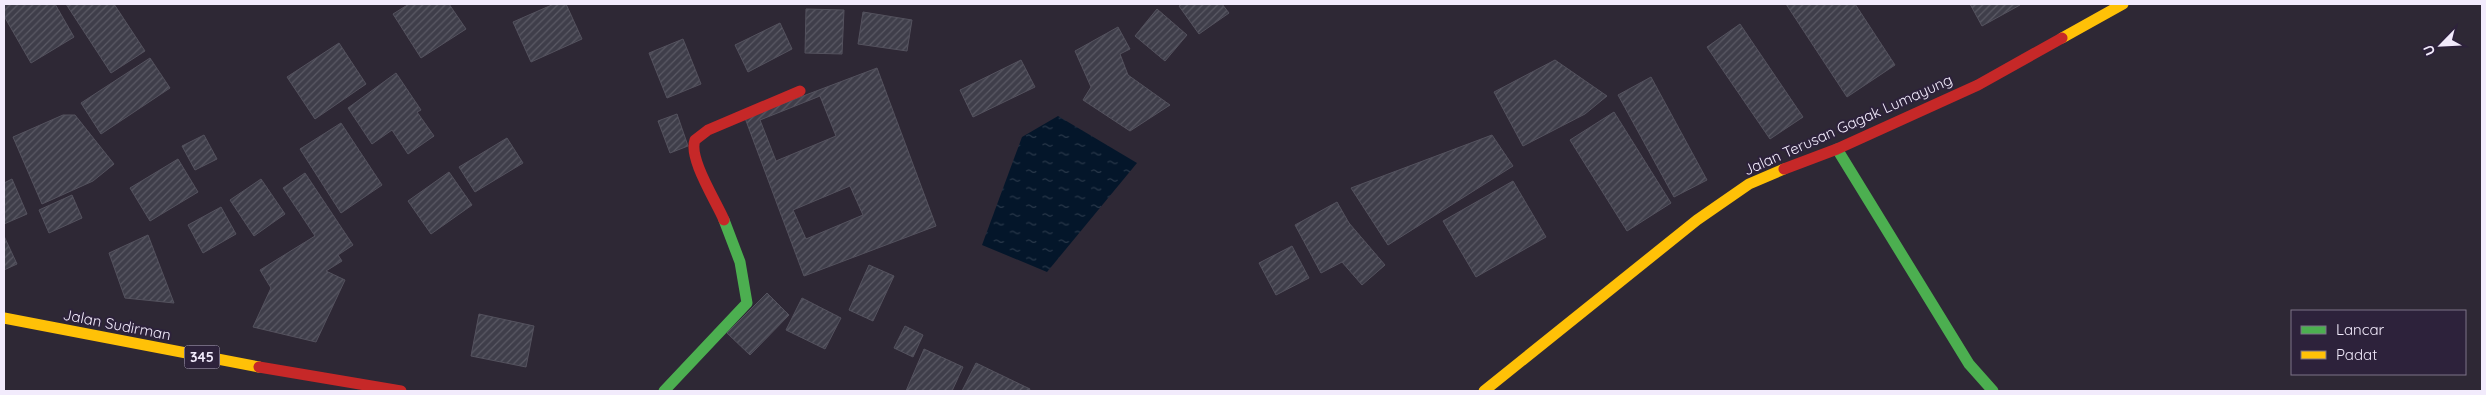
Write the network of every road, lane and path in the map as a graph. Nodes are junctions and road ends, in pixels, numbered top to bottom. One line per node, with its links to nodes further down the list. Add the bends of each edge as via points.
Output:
1 (2123, 4): 3 (street, Jalan Terusan Gagak Lumayung, via 1978,85)
2 (800, 91): 6 (street, via 708,130 693,144 693,154 743,271 747,303)
3 (1837, 149): 7 (street, Jalan Terusan Gagak Lumayung, via 1749,184 1697,220); 8 (street, via 1969,364)
4 (4, 318): 5 (street, Jalan Sudirman / 345, via 308,377)
5 (401, 391)
6 (664, 391)
7 (1484, 391)
8 (1993, 391)

